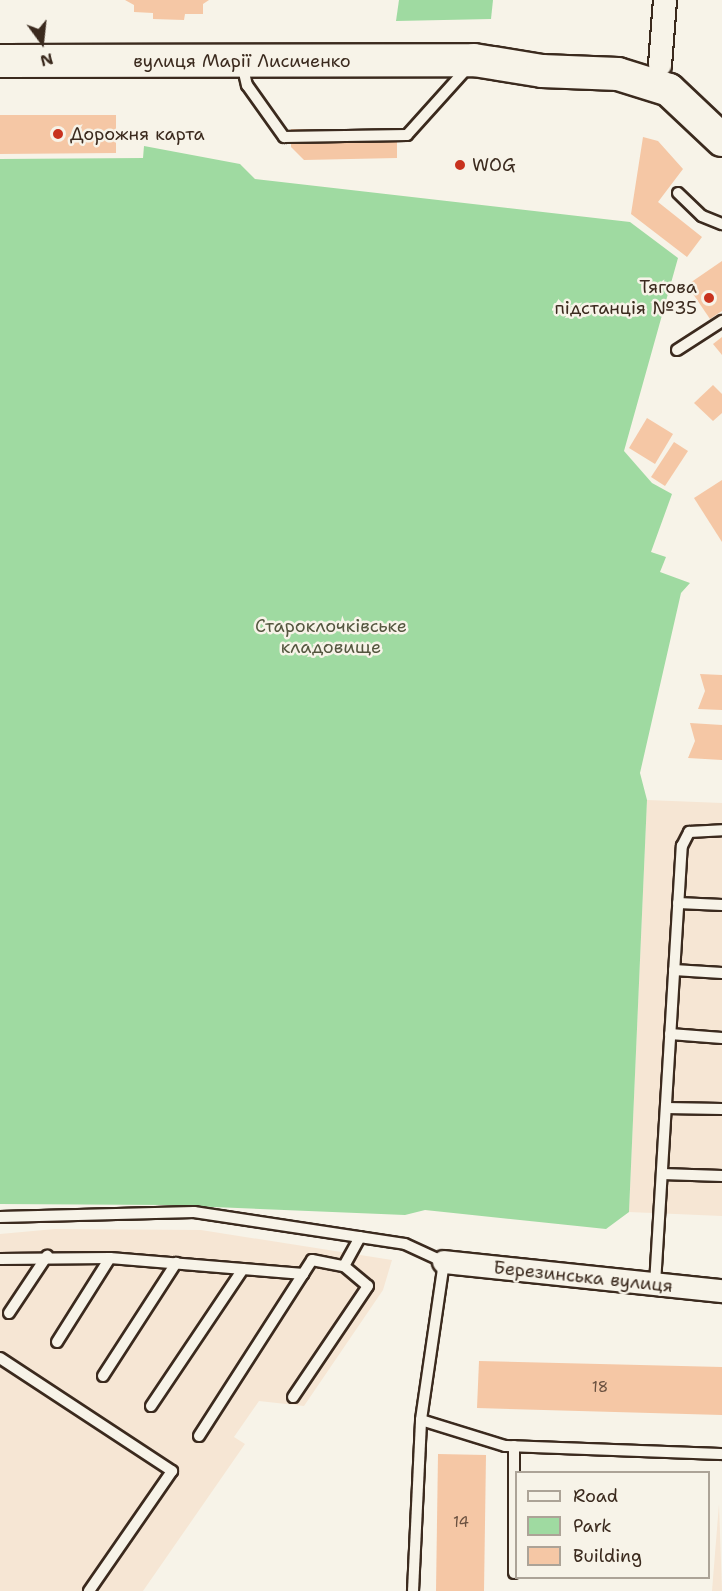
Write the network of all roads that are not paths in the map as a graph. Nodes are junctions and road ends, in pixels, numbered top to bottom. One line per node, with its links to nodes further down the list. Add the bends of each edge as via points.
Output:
1 (665, 5): 5 (street)
2 (0, 61): 4 (main road, вулиця Марії Лисиченко)
3 (480, 61): 4 (main road, вулиця Марії Лисиченко); 4 (lane, via 406,135 284,137 247,85); 5 (main road, вулиця Марії Лисиченко, via 570,50); 7 (main road, вулиця Марії Лисиченко, via 542,71 618,74 655,83 682,99)
4 (241, 62)
5 (660, 65): 6 (main road, вулиця Марії Лисиченко, via 695,88)
6 (722, 121)
7 (722, 140)
8 (678, 193): 9 (lane, via 702,216)
9 (722, 224)
10 (722, 321): 11 (lane)
11 (677, 350)
12 (722, 830): 13 (lane, via 689,832 682,846)
13 (678, 903): 14 (lane); 15 (lane)
14 (722, 905)
15 (674, 970): 16 (lane); 17 (lane)
16 (722, 973)
17 (670, 1034): 18 (lane); 19 (lane)
18 (722, 1038)
19 (666, 1108): 20 (lane); 21 (lane)
20 (722, 1109)
21 (662, 1174): 22 (lane); 33 (lane)
22 (722, 1176)
23 (0, 1217): 24 (lane, via 194,1212)
24 (360, 1237): 28 (lane, via 405,1244); 30 (lane)
25 (46, 1256): 26 (lane); 27 (lane); 35 (lane)
26 (110, 1258): 29 (lane); 36 (lane)
27 (0, 1259)
28 (444, 1262): 33 (street, Березинська вулиця); 41 (lane)
29 (176, 1263): 31 (lane); 38 (lane)
30 (344, 1266): 32 (lane, via 312,1260); 39 (lane, via 368,1286)
31 (243, 1269): 32 (lane); 40 (lane)
32 (303, 1274): 42 (lane)
33 (655, 1284): 34 (street, Березинська вулиця)
34 (722, 1292)
35 (9, 1313)
36 (57, 1342)
37 (0, 1358): 46 (lane, via 172,1471)
38 (104, 1376)
39 (293, 1397)
40 (151, 1407)
41 (421, 1420): 43 (lane); 47 (lane)
42 (199, 1436)
43 (514, 1446): 44 (lane); 45 (lane)
44 (722, 1454)
45 (514, 1573)
46 (89, 1591)
47 (413, 1591)

